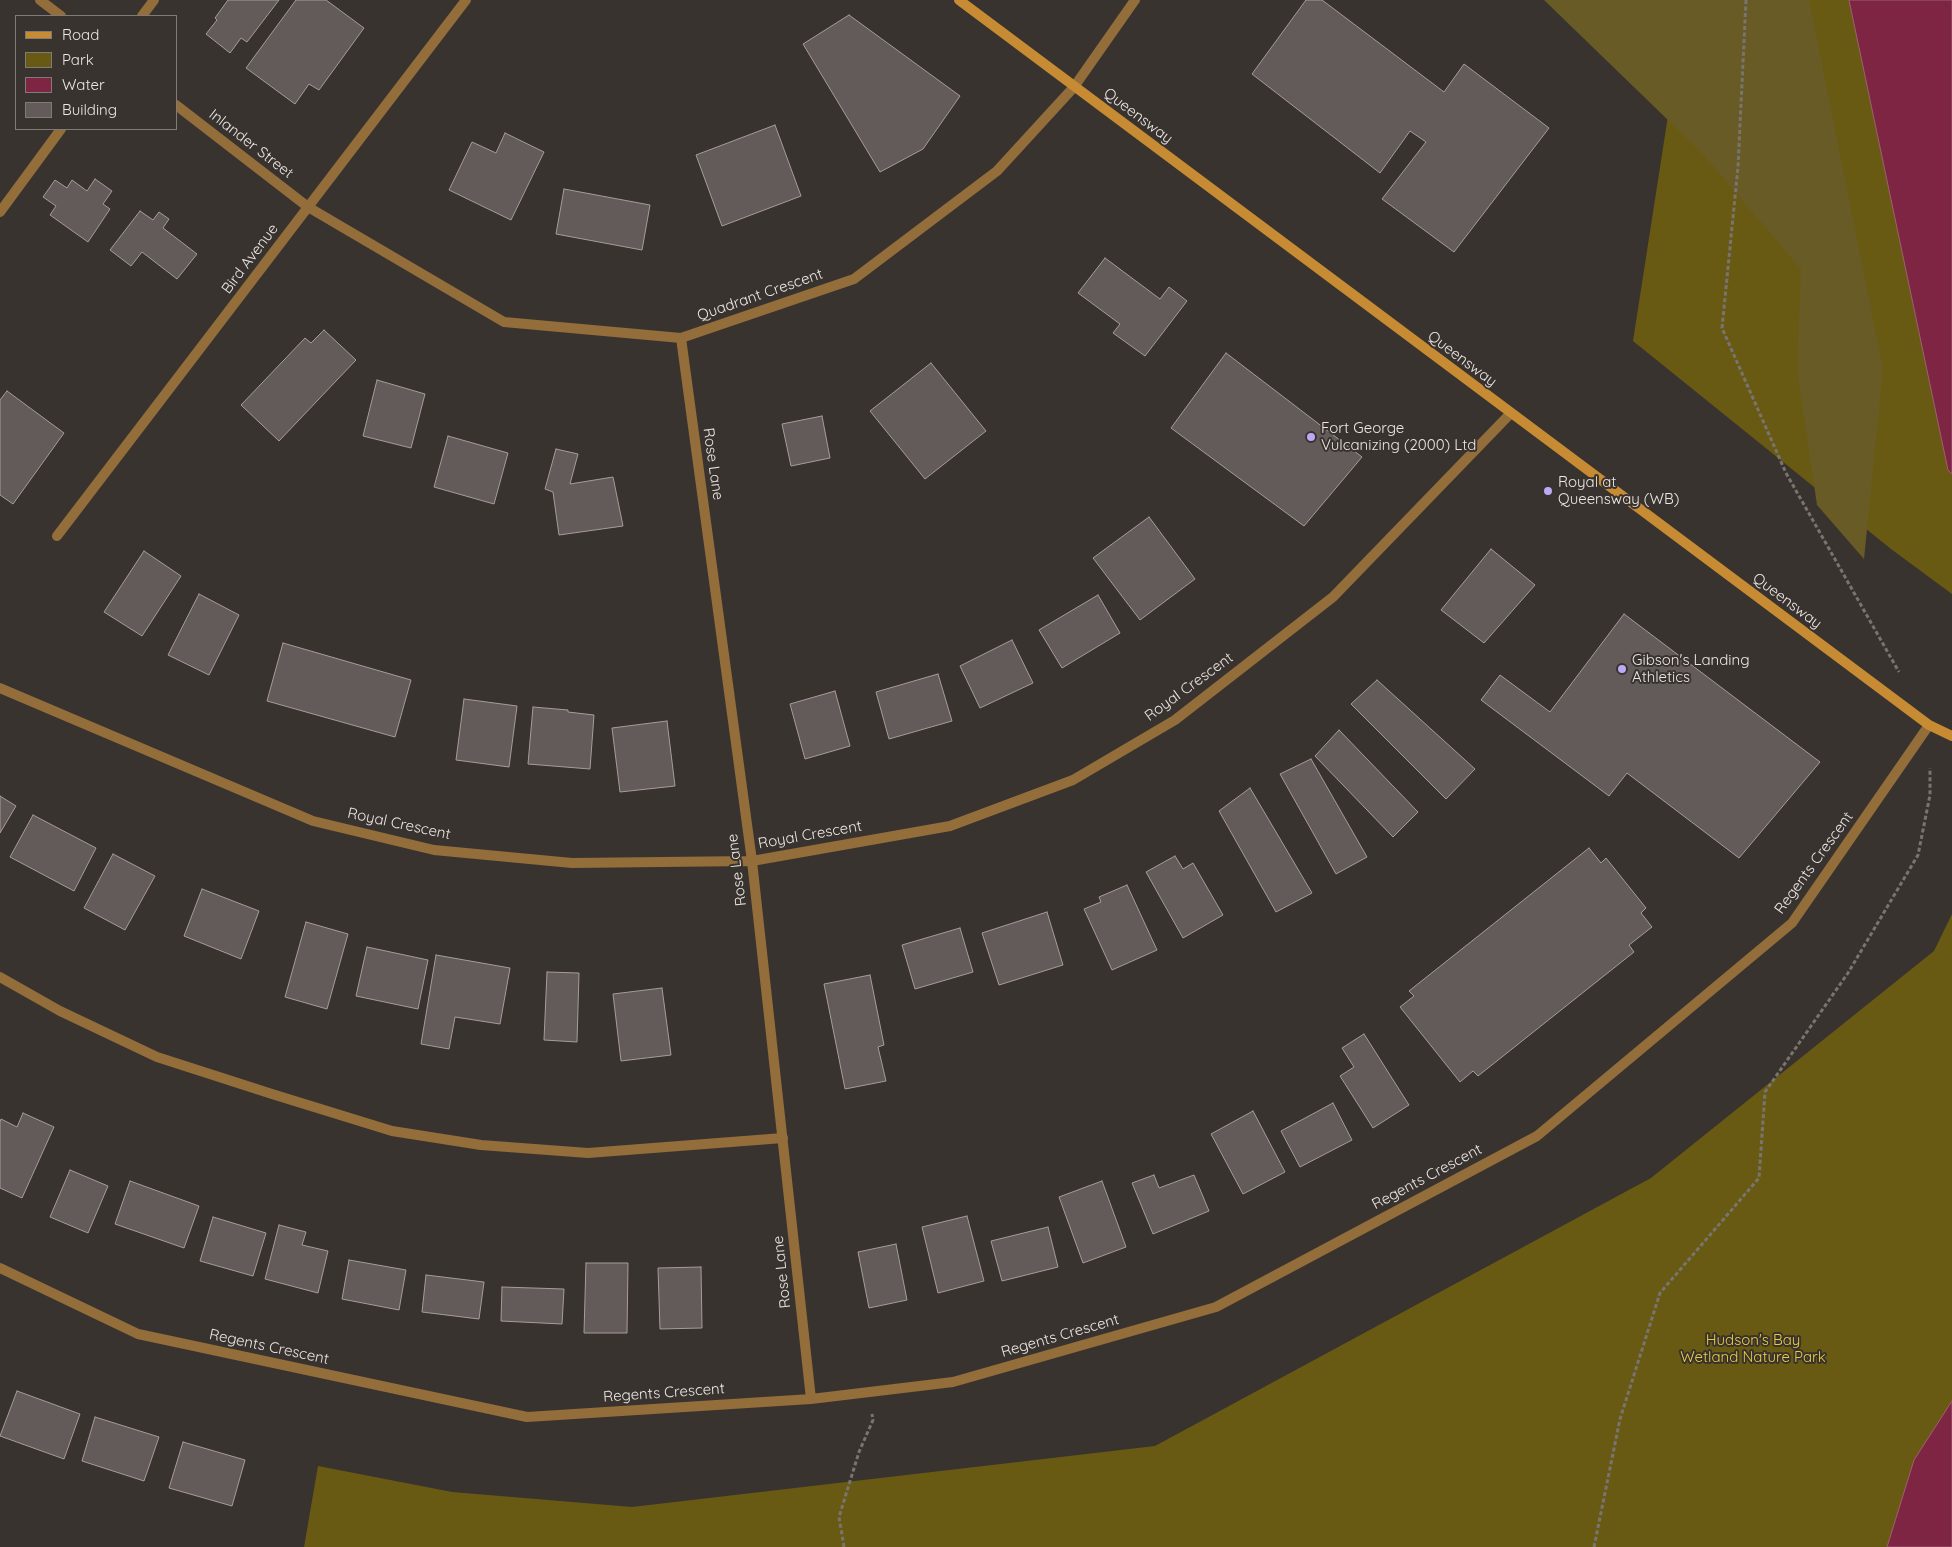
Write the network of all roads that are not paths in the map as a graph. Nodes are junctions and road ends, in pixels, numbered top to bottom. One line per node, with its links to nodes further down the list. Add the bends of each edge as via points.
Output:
1 (40, 0): 6 (street)
2 (154, 0): 7 (street)
3 (466, 0): 11 (street, Bird Avenue)
4 (959, 0): 8 (main road, Queensway)
5 (1135, 0): 8 (street, Quadrant Crescent)
6 (60, 15)
7 (143, 15)
8 (1074, 87): 13 (street, Quadrant Crescent, via 997,171 854,279); 14 (main road, Queensway)
9 (178, 107): 11 (street, Inlander Street)
10 (59, 130): 12 (street)
11 (308, 207): 13 (street, Quadrant Crescent, via 504,322); 15 (street, Bird Avenue)
12 (0, 212)
13 (681, 338): 19 (street, Rose Lane)
14 (1510, 414): 17 (main road, Queensway); 19 (street, Royal Crescent, via 1333,597 1175,720 1082,775 950,826)
15 (57, 536)
16 (0, 688): 19 (street, Royal Crescent, via 313,821 434,850 572,863)
17 (1929, 725): 18 (main road, Queensway); 23 (street, Regents Crescent, via 1792,923 1536,1136 1216,1307 953,1382)
18 (1952, 736)
19 (752, 861): 21 (street, Rose Lane)
20 (0, 977): 21 (street, via 60,1011 157,1057 392,1131 481,1145 588,1153)
21 (783, 1138): 23 (street, Rose Lane)
22 (0, 1268): 23 (street, Regents Crescent, via 138,1334 527,1417)
23 (811, 1399)

